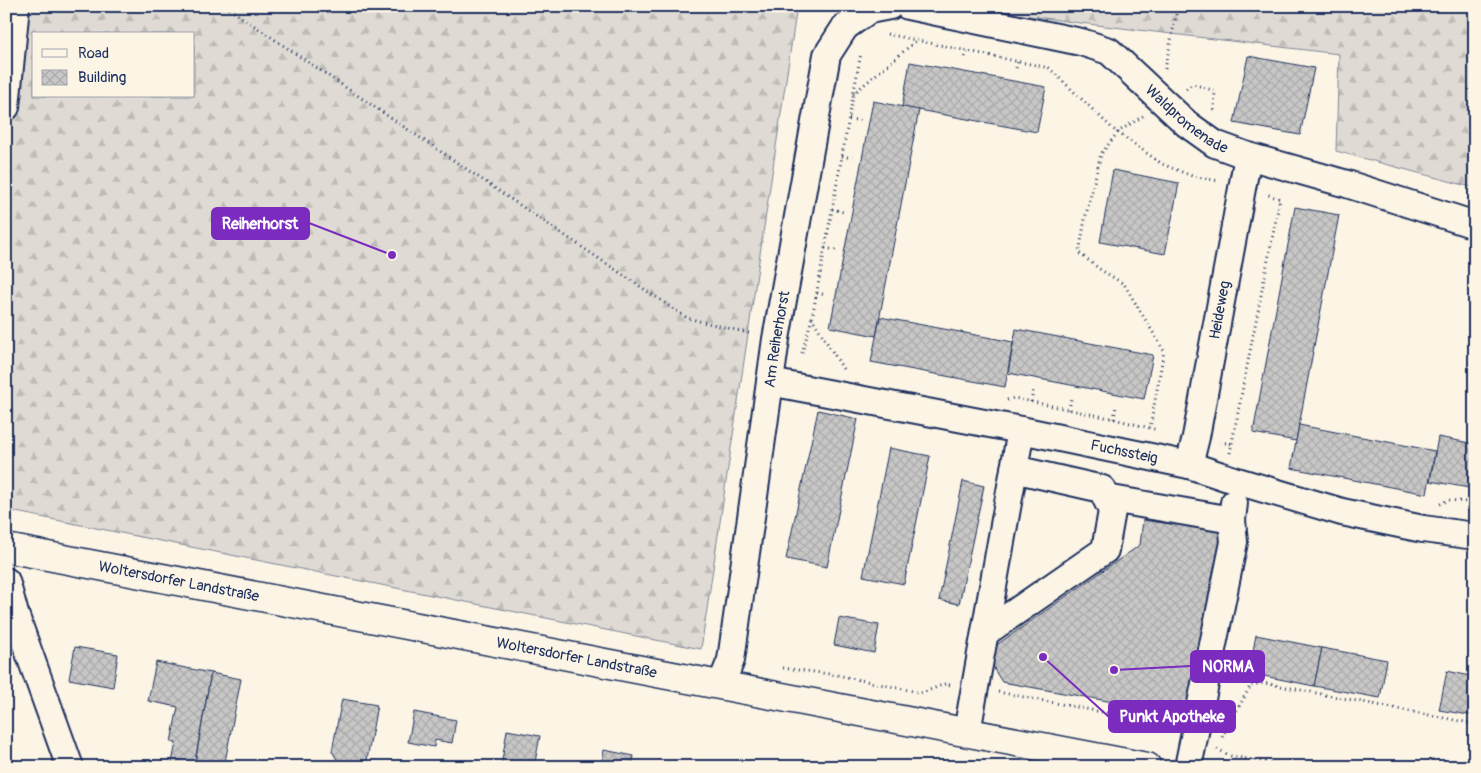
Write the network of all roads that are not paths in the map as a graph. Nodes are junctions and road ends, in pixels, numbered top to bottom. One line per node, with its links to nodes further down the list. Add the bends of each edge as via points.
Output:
1 (16, 6): 4 (street)
2 (908, 6): 5 (street, Waldpromenade, via 1081,42 1108,51 1187,124 1215,144)
3 (879, 16): 7 (street, Am Reiherhorst, via 845,27 827,55)
4 (6, 107)
5 (1248, 156): 6 (street, Waldpromenade); 9 (street, Heideweg)
6 (1475, 225)
7 (770, 382): 8 (street, Fuchssteig); 18 (street, Am Reiherhorst, via 731,660)
8 (1021, 430): 9 (street, Fuchssteig); 10 (street)
9 (1189, 465): 11 (street, Fuchssteig)
10 (1014, 469): 12 (street, via 1102,489); 17 (street)
11 (1233, 469): 13 (street); 14 (street, Fuchssteig, via 1342,512 1423,530)
12 (1106, 498): 13 (street); 17 (street, via 1112,511 1105,550)
13 (1232, 520): 22 (street, via 1234,542)
14 (1475, 536)
15 (9, 548): 16 (street); 18 (main road, Woltersdorfer Landstraße)
16 (6, 579): 20 (street, via 15,614)
17 (985, 634): 19 (street)
18 (721, 685): 19 (main road, Woltersdorfer Landstraße)
19 (967, 732): 21 (main road, Woltersdorfer Landstraße)
20 (70, 767)
21 (1147, 767)
22 (1188, 767)

